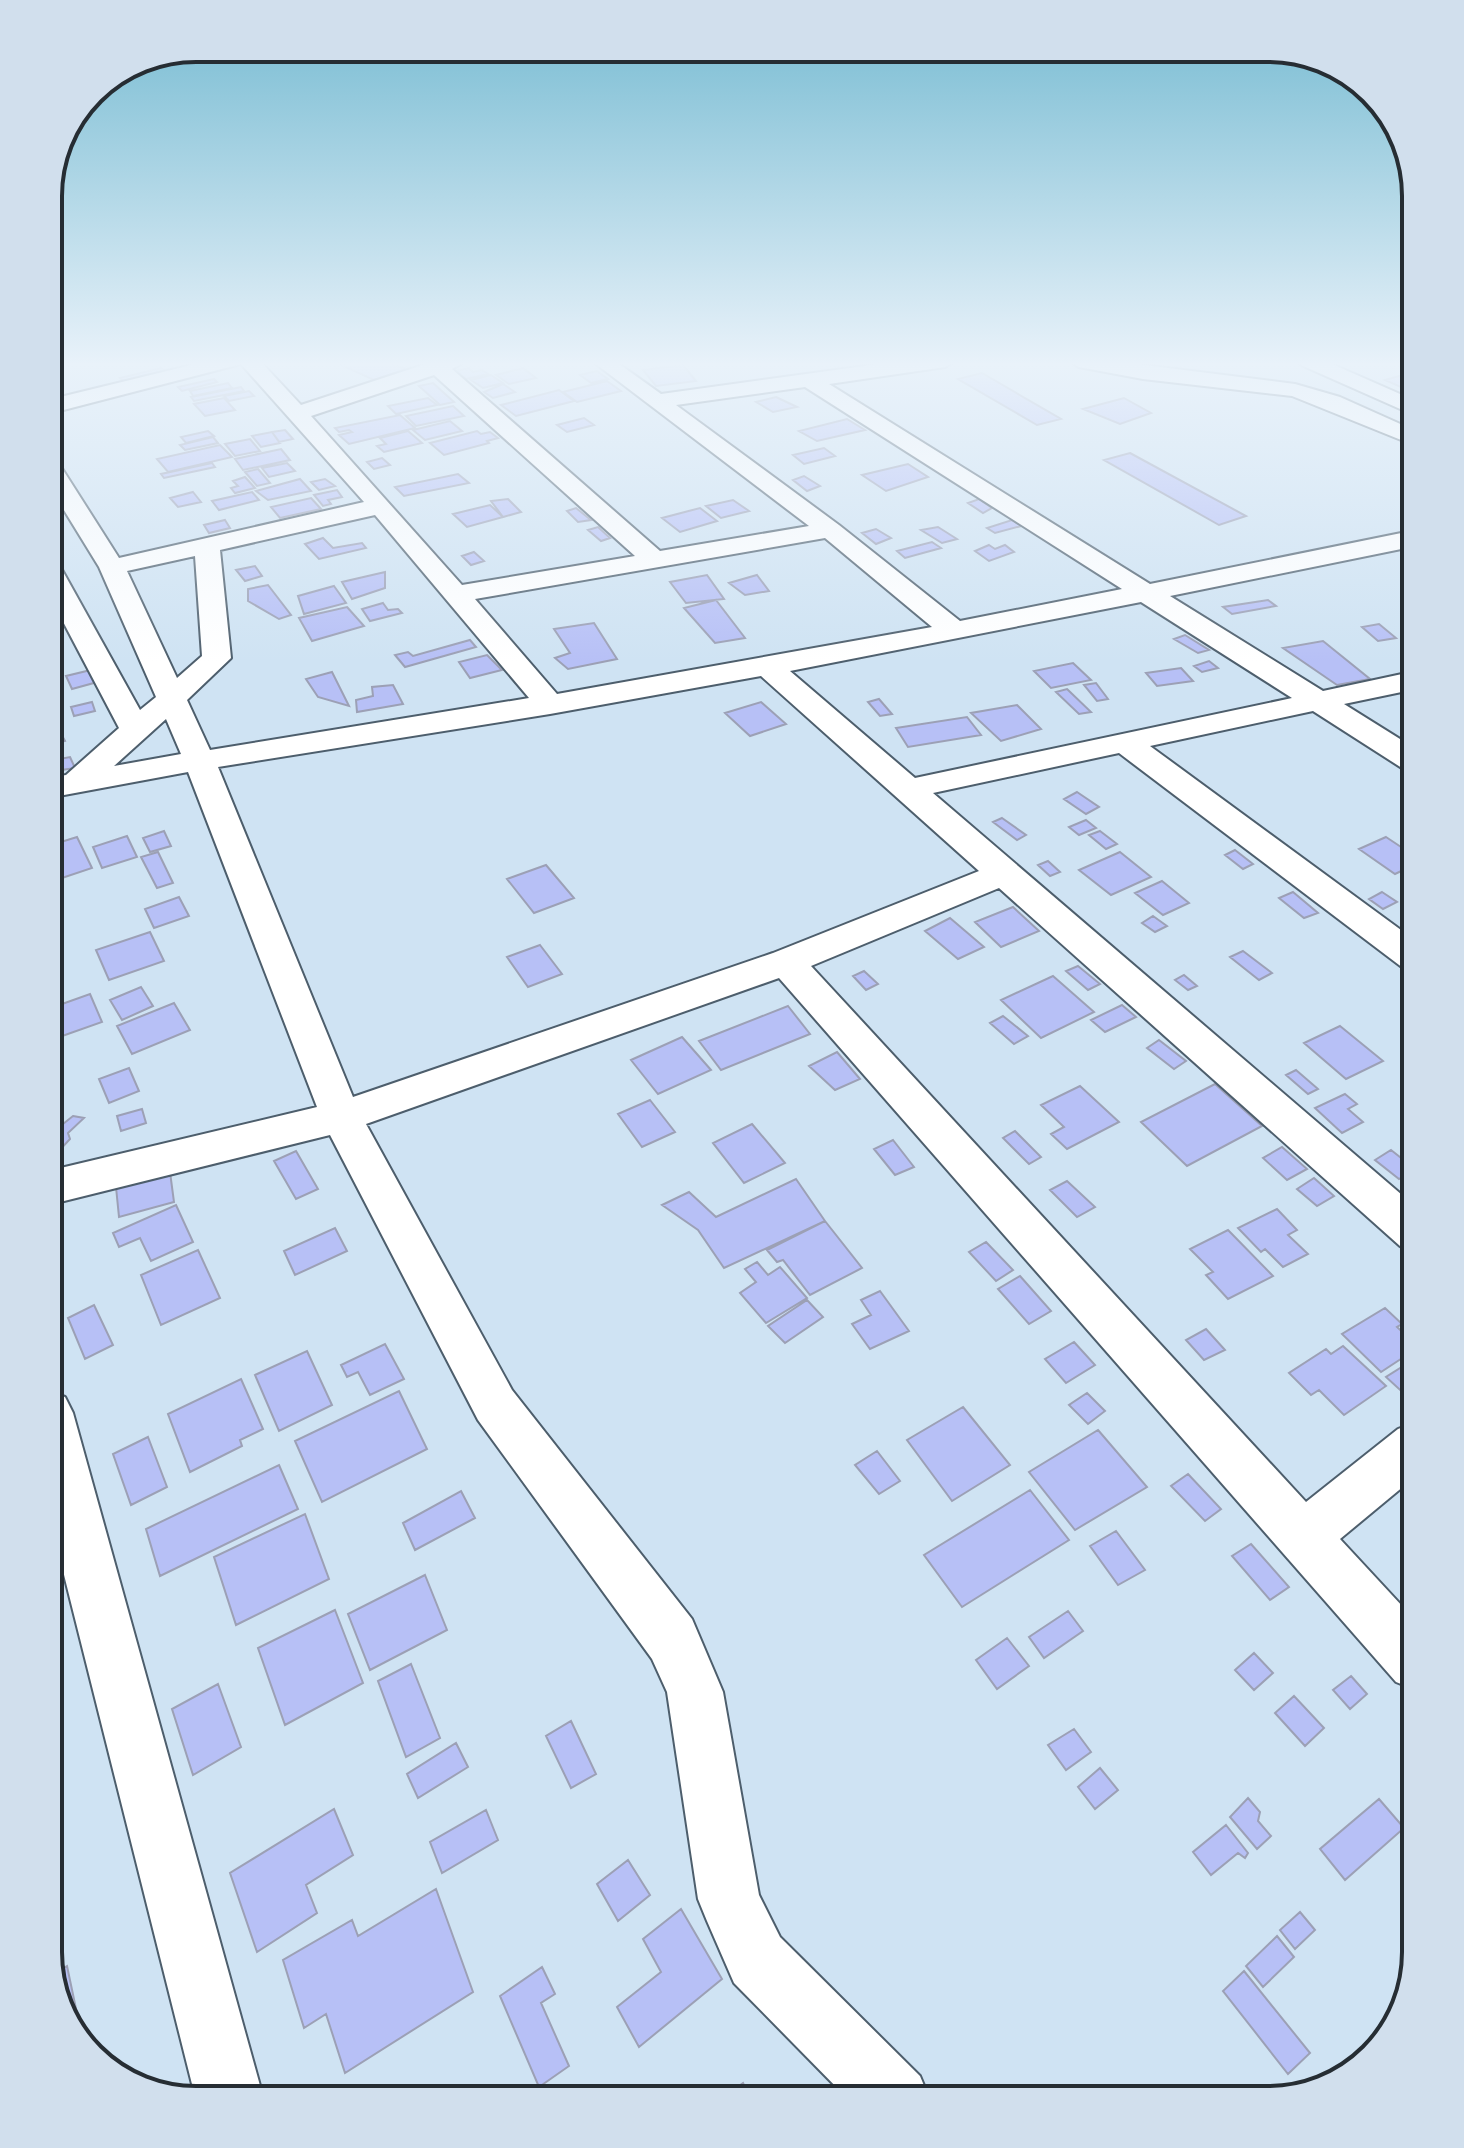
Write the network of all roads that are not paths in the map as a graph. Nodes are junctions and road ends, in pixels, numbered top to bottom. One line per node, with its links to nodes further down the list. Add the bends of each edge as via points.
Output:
1 (341, 461): 6 (street)
2 (550, 461): 10 (street)
3 (739, 461): 7 (street)
4 (936, 461): 12 (street)
5 (62, 487): 11 (street)
6 (381, 506): 9 (street); 14 (street)
7 (830, 530): 10 (street); 15 (street)
8 (1402, 541): 12 (street)
9 (207, 546): 11 (street); 18 (street, via 217,658)
10 (656, 561): 14 (street)
11 (112, 567): 18 (street)
12 (1143, 592): 15 (street); 19 (street)
13 (62, 594): 21 (street)
14 (457, 594): 20 (street)
15 (953, 630): 16 (street)
16 (767, 666): 20 (street); 26 (street)
17 (1402, 683): 19 (street)
18 (171, 697): 21 (street); 24 (street)
19 (1318, 701): 22 (street); 23 (street)
20 (550, 705): 24 (street)
21 (135, 729): 25 (street)
22 (1124, 742): 26 (street); 28 (street)
23 (1402, 754)
24 (199, 759): 25 (street); 30 (street)
25 (62, 786)
26 (909, 789): 27 (street)
27 (1005, 873): 29 (street); 32 (street)
28 (1402, 949)
29 (786, 962): 30 (street); 35 (street)
30 (341, 1117): 31 (street); 38 (street, via 495,1405 672,1639 695,1692 729,1899 757,1960)
31 (62, 1185)
32 (1402, 1221)
33 (1402, 1456): 35 (street)
34 (62, 1466): 37 (street)
35 (1303, 1536): 36 (street)
36 (1402, 1646)
37 (226, 2086)
38 (882, 2086)

